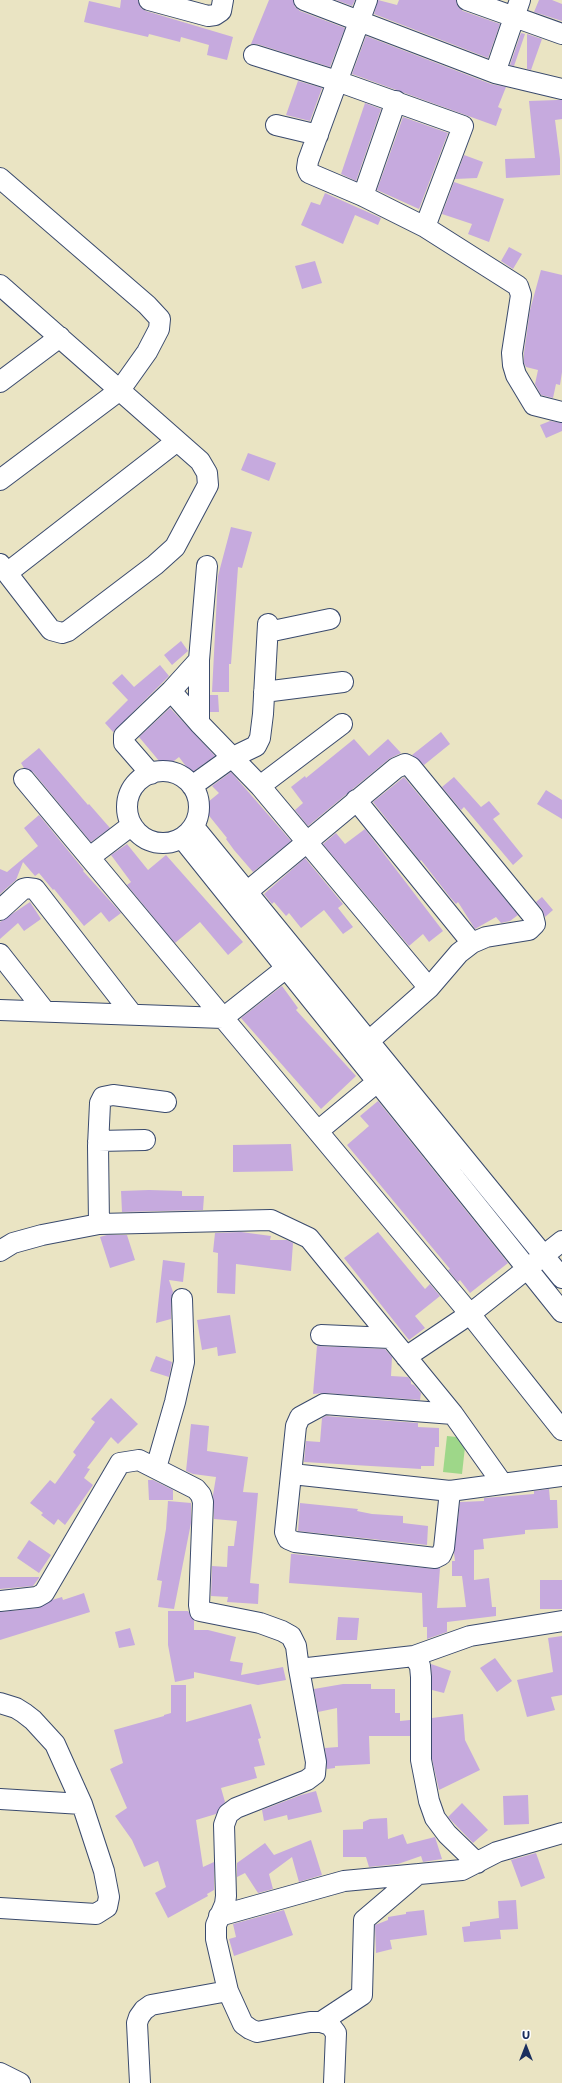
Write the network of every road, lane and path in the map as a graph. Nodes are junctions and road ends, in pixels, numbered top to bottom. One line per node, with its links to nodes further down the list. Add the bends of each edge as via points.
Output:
1 (223, 0): 5 (street, via 221,11 208,16)
2 (304, 0): 7 (street)
3 (367, 0): 7 (street)
4 (467, 0): 6 (street)
5 (154, 1)
6 (517, 9): 8 (street); 10 (street)
7 (360, 21): 10 (street); 11 (street)
8 (562, 34)
9 (254, 55): 11 (street)
10 (495, 73): 12 (street)
11 (337, 81): 13 (street); 15 (street)
12 (562, 89)
13 (396, 101): 17 (street); 18 (street, via 463,126)
14 (276, 125): 15 (street)
15 (318, 135): 17 (street, via 308,161 309,173)
16 (0, 178): 22 (street, via 160,319 159,329 147,352)
17 (363, 196): 18 (street)
18 (425, 227): 23 (street, via 518,286 521,296 512,353 516,375 534,405)
19 (0, 285): 20 (street)
20 (60, 337): 21 (street); 22 (street)
21 (0, 382)
22 (120, 390): 24 (street); 25 (street)
23 (561, 407)
24 (177, 441): 27 (street); 27 (street, via 200,461 207,473 208,485 175,548 68,631 62,633 51,630)
25 (0, 480)
26 (207, 566): 29 (street)
27 (4, 569)
28 (330, 619): 32 (street, via 268,628)
29 (199, 660): 31 (street); 33 (street)
30 (343, 682): 32 (street)
31 (171, 692): 33 (street); 36 (street, via 124,736 124,743)
32 (264, 692): 35 (street, via 260,738 256,746)
33 (199, 723): 35 (street)
34 (342, 724): 39 (street)
35 (231, 758): 38 (street); 39 (street)
36 (150, 774): 38 (street, via 160,771 176,773); 41 (street, via 132,787 126,802 128,819)
37 (24, 779): 44 (street)
38 (192, 786): 42 (street, via 198,796 200,812)
39 (260, 786): 43 (street)
40 (356, 800): 43 (street); 47 (street); 47 (street, via 396,768 405,764 411,767 535,920 529,930 486,937)
41 (132, 825): 42 (street, via 150,842 167,844); 44 (street)
42 (188, 833): 45 (street); 50 (street)
43 (306, 843): 45 (street); 51 (street)
44 (90, 857): 55 (street)
45 (248, 891): 49 (street)
46 (0, 910): 54 (street, via 23,890 35,890)
47 (472, 943): 51 (street, via 459,953)
48 (0, 954): 53 (street)
49 (301, 956): 50 (street); 56 (street)
50 (286, 970): 55 (street); 57 (street)
51 (429, 988): 56 (street)
52 (0, 1010): 53 (street)
53 (44, 1010): 54 (street)
54 (132, 1014): 55 (street)
55 (223, 1018): 59 (street)
56 (369, 1041): 57 (street)
57 (384, 1076): 59 (street); 65 (street); 66 (street)
58 (166, 1102): 61 (street, via 113,1095 103,1097 100,1103)
59 (318, 1131): 70 (street)
60 (145, 1140): 61 (street)
61 (98, 1141): 62 (street)
62 (99, 1224): 64 (street, via 42,1235 13,1243); 72 (street, via 271,1220 309,1238)
63 (562, 1241): 65 (street)
64 (0, 1251)
65 (544, 1257): 66 (street); 67 (street)
66 (528, 1268): 69 (street); 70 (street)
67 (562, 1278)
68 (182, 1299): 76 (street, via 184,1362)
69 (562, 1312)
70 (470, 1314): 73 (street); 75 (street)
71 (321, 1335): 72 (street)
72 (390, 1338): 73 (street)
73 (406, 1358): 74 (street)
74 (453, 1414): 77 (street, via 324,1404 300,1417 296,1426); 79 (street)
75 (562, 1430)
76 (156, 1468): 81 (street, via 139,1460 120,1463 44,1593 33,1598); 84 (street, via 196,1489 203,1502 200,1611 260,1623 282,1631 290,1636 296,1646)
77 (292, 1474): 80 (street); 80 (street, via 285,1532 288,1539 295,1542 435,1558 441,1556)
78 (562, 1476): 79 (street)
79 (502, 1483): 80 (street)
80 (450, 1491)
81 (0, 1601)
82 (562, 1621): 83 (street, via 470,1636)
83 (414, 1656): 84 (street); 89 (street, via 420,1666 421,1760 429,1802 435,1818 447,1834)
84 (299, 1669): 92 (street, via 316,1762 315,1774 307,1780 236,1808 228,1814 224,1826 226,1896)
85 (0, 1704): 87 (street, via 16,1708 34,1720 55,1744)
86 (0, 1800): 87 (street)
87 (82, 1804): 91 (street, via 104,1871 109,1897 107,1907 96,1914)
88 (562, 1833): 89 (street, via 496,1852)
89 (477, 1863): 90 (street, via 462,1870)
90 (418, 1874): 92 (street, via 344,1881); 94 (street, via 364,1920 362,1995)
91 (0, 1908)
92 (219, 1916): 93 (street, via 216,1939)
93 (228, 1991): 94 (street, via 243,2024 254,2031); 97 (street, via 151,2005 144,2010 137,2023)
94 (321, 2022): 98 (street, via 330,2025 336,2033)
95 (0, 2073): 96 (street)
96 (20, 2083)
97 (140, 2083)
98 (334, 2083)

